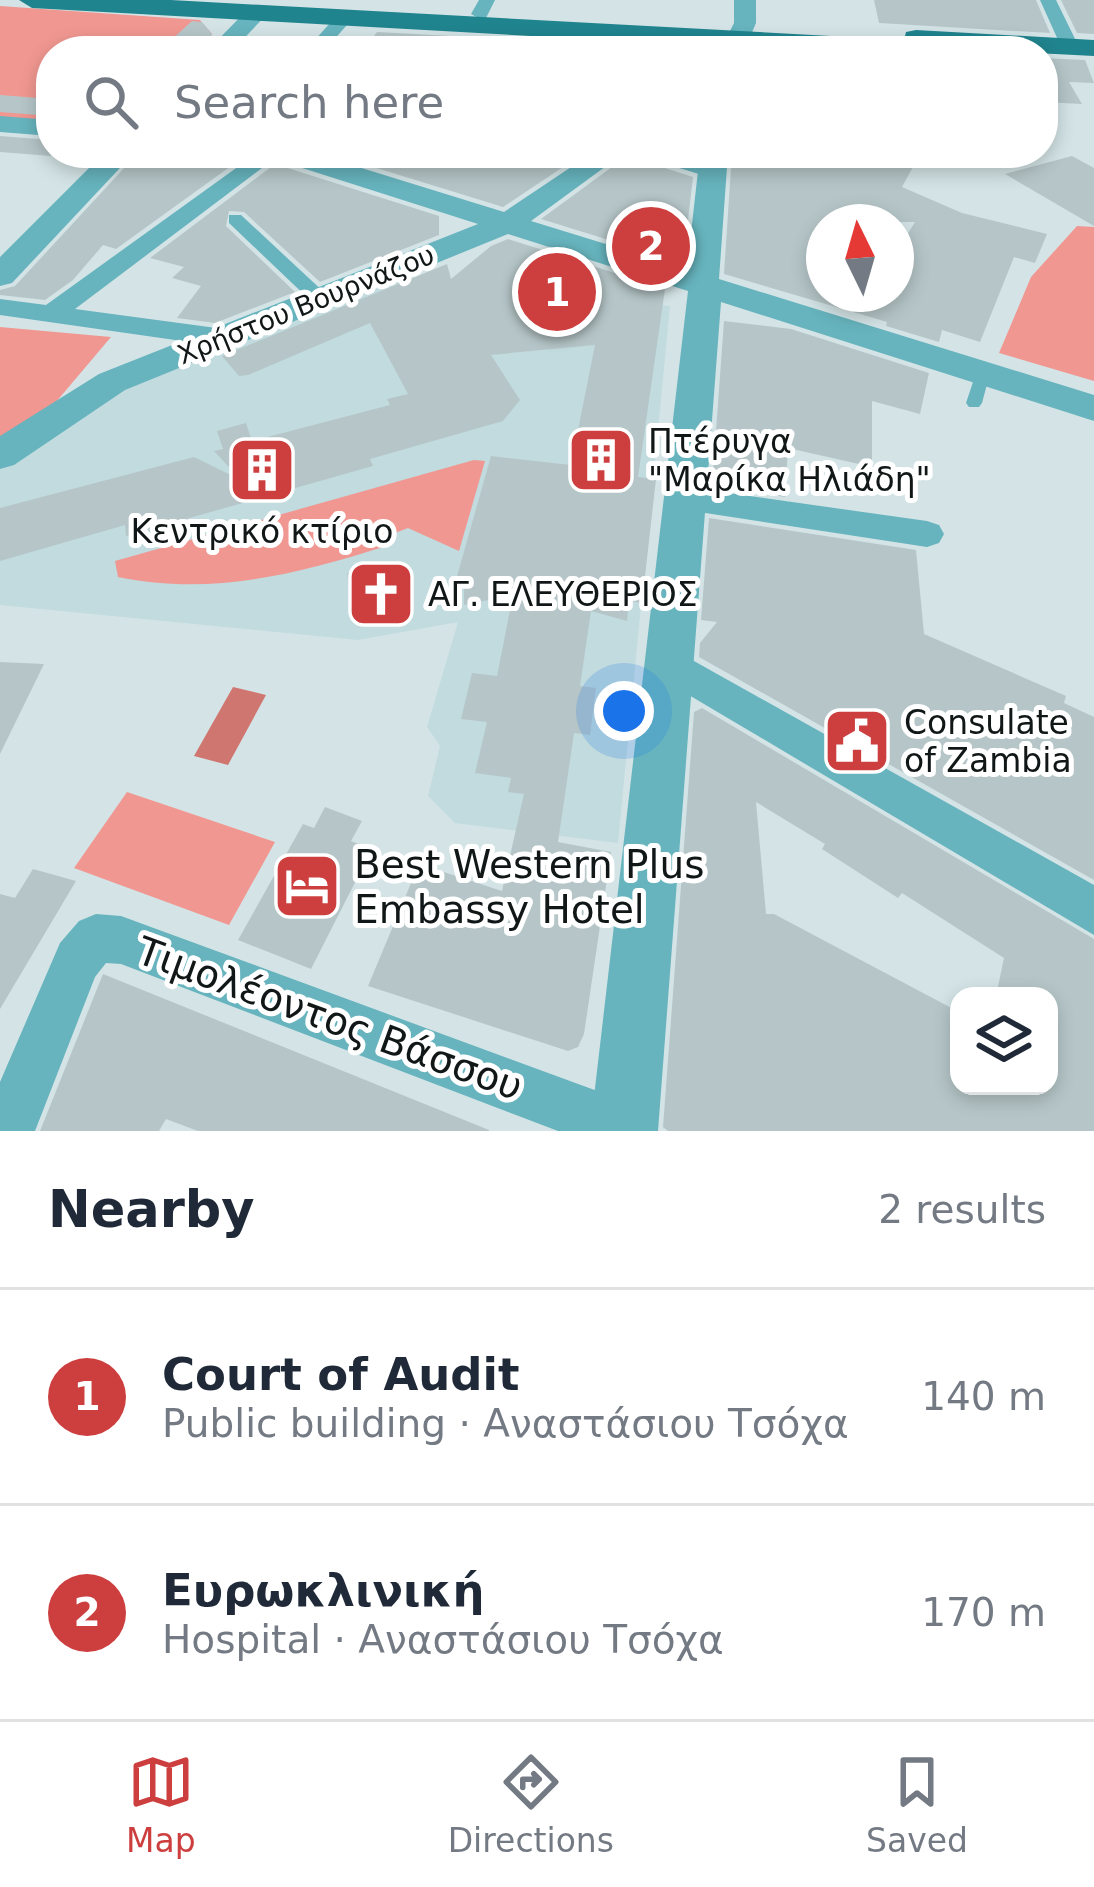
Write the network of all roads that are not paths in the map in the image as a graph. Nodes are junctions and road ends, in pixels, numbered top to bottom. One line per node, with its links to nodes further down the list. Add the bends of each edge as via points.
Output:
1 (32, 0): 7 (main road)
2 (224, 0): 5 (main road)
3 (746, 0): 11 (street)
4 (1048, 0): 12 (street)
5 (314, 7): 6 (main road); 7 (main road); 8 (main road)
6 (483, 7): 11 (main road)
7 (257, 13): 9 (street)
8 (345, 17): 10 (street); 11 (main road)
9 (234, 36)
10 (328, 36)
11 (726, 36)
12 (1075, 52)
13 (0, 124): 14 (street)
14 (36, 127)
15 (105, 168): 22 (street)
16 (251, 168): 26 (street)
17 (331, 168): 21 (street)
18 (588, 168): 21 (street, Χρήστου Βουρνάζου)
19 (712, 168): 23 (street)
20 (236, 219): 24 (street)
21 (508, 224): 23 (street); 24 (street, Χρήστου Βουρνάζου)
22 (0, 276)
23 (702, 284): 28 (street, via 979,388); 30 (street)
24 (320, 299): 27 (street, Χρήστου Βουρνάζου)
25 (0, 308): 26 (street)
26 (51, 314): 27 (street)
27 (224, 338): 29 (street, Χρήστου Βουρνάζου, via 112,382)
28 (1094, 408)
29 (0, 455)
30 (685, 500): 31 (street); 32 (street)
31 (927, 533)
32 (669, 663): 33 (street); 34 (street)
33 (1094, 910)
34 (626, 1130): 35 (street, Τιμολέοντος Βάσσου, via 121,940 96,938 77,960)
35 (7, 1131)

